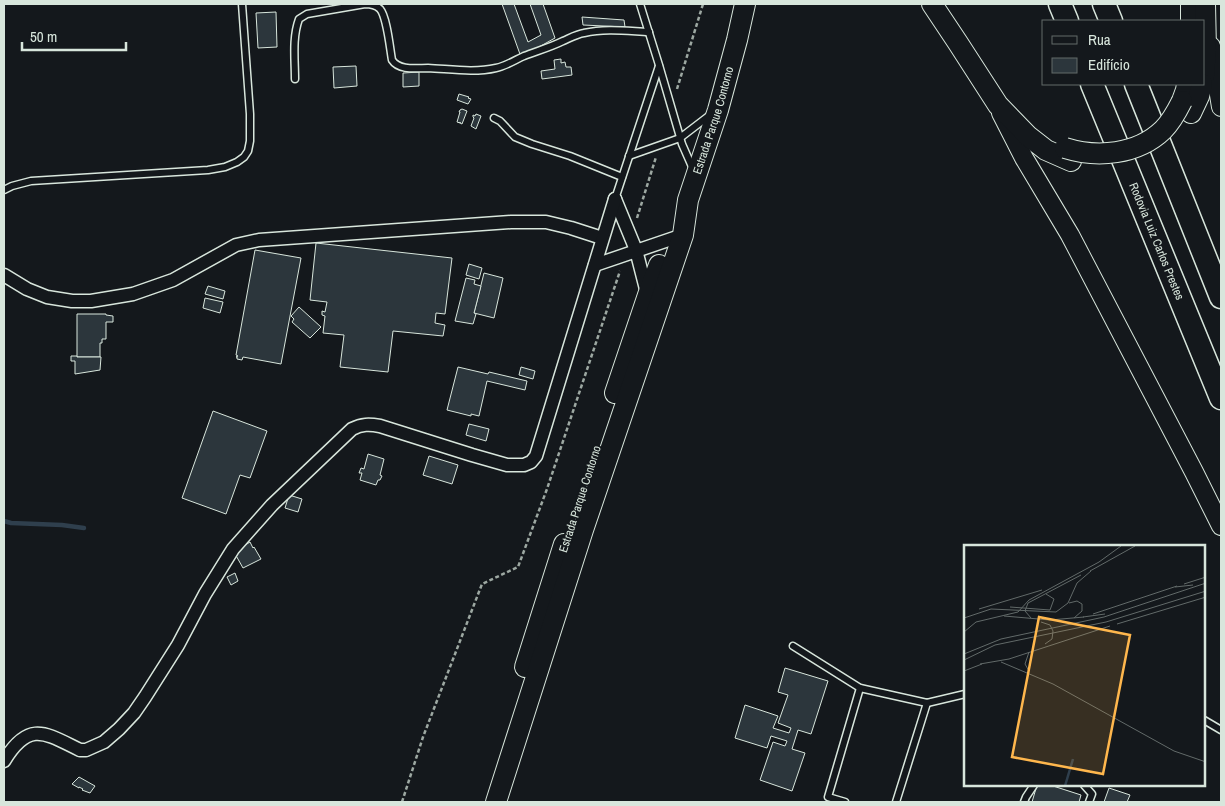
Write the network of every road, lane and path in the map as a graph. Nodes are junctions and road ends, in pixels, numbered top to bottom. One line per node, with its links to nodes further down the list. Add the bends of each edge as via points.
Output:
1 (242, 4): 31 (lane, via 250,114 250,141 244,157 225,167 208,170 30,181)
2 (640, 4): 10 (lane)
3 (745, 4): 11 (main road, Estrada Parque Contorno)
4 (756, 4): 11 (main road, Estrada Parque Contorno)
5 (932, 4): 13 (main road)
6 (1060, 4): 8 (highway)
7 (1104, 4): 9 (highway)
8 (1067, 20)
9 (1111, 20)
10 (649, 32): 16 (lane); 17 (lane, via 601,30 581,33 496,68 472,71 411,68 395,64 392,60 382,12 372,4 365,4 307,14 299,19 295,38)
11 (738, 40): 24 (main road, Estrada Parque Contorno)
12 (1205, 40): 23 (main road)
13 (958, 43): 22 (main road); 27 (main road, via 1032,126)
14 (1205, 45): 15 (main road)
15 (1205, 63)
16 (659, 64): 26 (lane); 28 (lane)
17 (295, 79)
18 (1092, 85): 40 (highway, Rodovia Luiz Carlos Prestes)
19 (1136, 85): 39 (highway)
20 (1202, 85): 21 (main road, via 1199,96)
21 (1187, 99): 27 (main road, via 1174,133 1147,153 1128,160 1091,164)
22 (998, 105): 27 (main road, via 1046,150); 41 (main road, via 1024,158 1070,235)
23 (1221, 107)
24 (718, 110): 26 (lane); 29 (main road, Estrada Parque Contorno)
25 (494, 118): 30 (lane, via 514,137)
26 (680, 138): 28 (lane); 29 (lane)
27 (1068, 155)
28 (629, 156): 30 (lane)
29 (695, 175): 33 (main road, Estrada Parque Contorno)
30 (622, 178): 32 (lane)
31 (4, 190)
32 (615, 199): 34 (street); 35 (street)
33 (676, 237): 35 (street); 38 (main road, Estrada Parque Contorno); 52 (main road, Estrada Parque Contorno)
34 (602, 238): 36 (street); 37 (street, via 546,222 511,222 259,240 236,245 173,280 133,294 91,301 47,297)
35 (636, 250): 36 (street); 38 (street)
36 (595, 265): 48 (street, via 536,456 531,462 507,465 380,426 367,424 352,429 272,505 233,549 145,697 118,729 104,742 86,750 46,734 31,734)
37 (4, 275)
38 (648, 294): 51 (main road, Estrada Parque Contorno, via 548,594)
39 (1221, 297)
40 (1221, 398)
41 (1221, 526)
42 (794, 646): 43 (lane)
43 (860, 688): 45 (lane); 53 (lane, via 828,797)
44 (964, 694): 45 (lane)
45 (927, 703): 54 (lane)
46 (1205, 721): 47 (lane)
47 (1221, 730)
48 (4, 760)
49 (1033, 786): 55 (lane)
50 (1085, 786): 56 (lane, via 1092,794)
51 (484, 802)
52 (496, 802)
53 (845, 802)
54 (896, 802)
55 (1024, 802)
56 (1089, 802)

